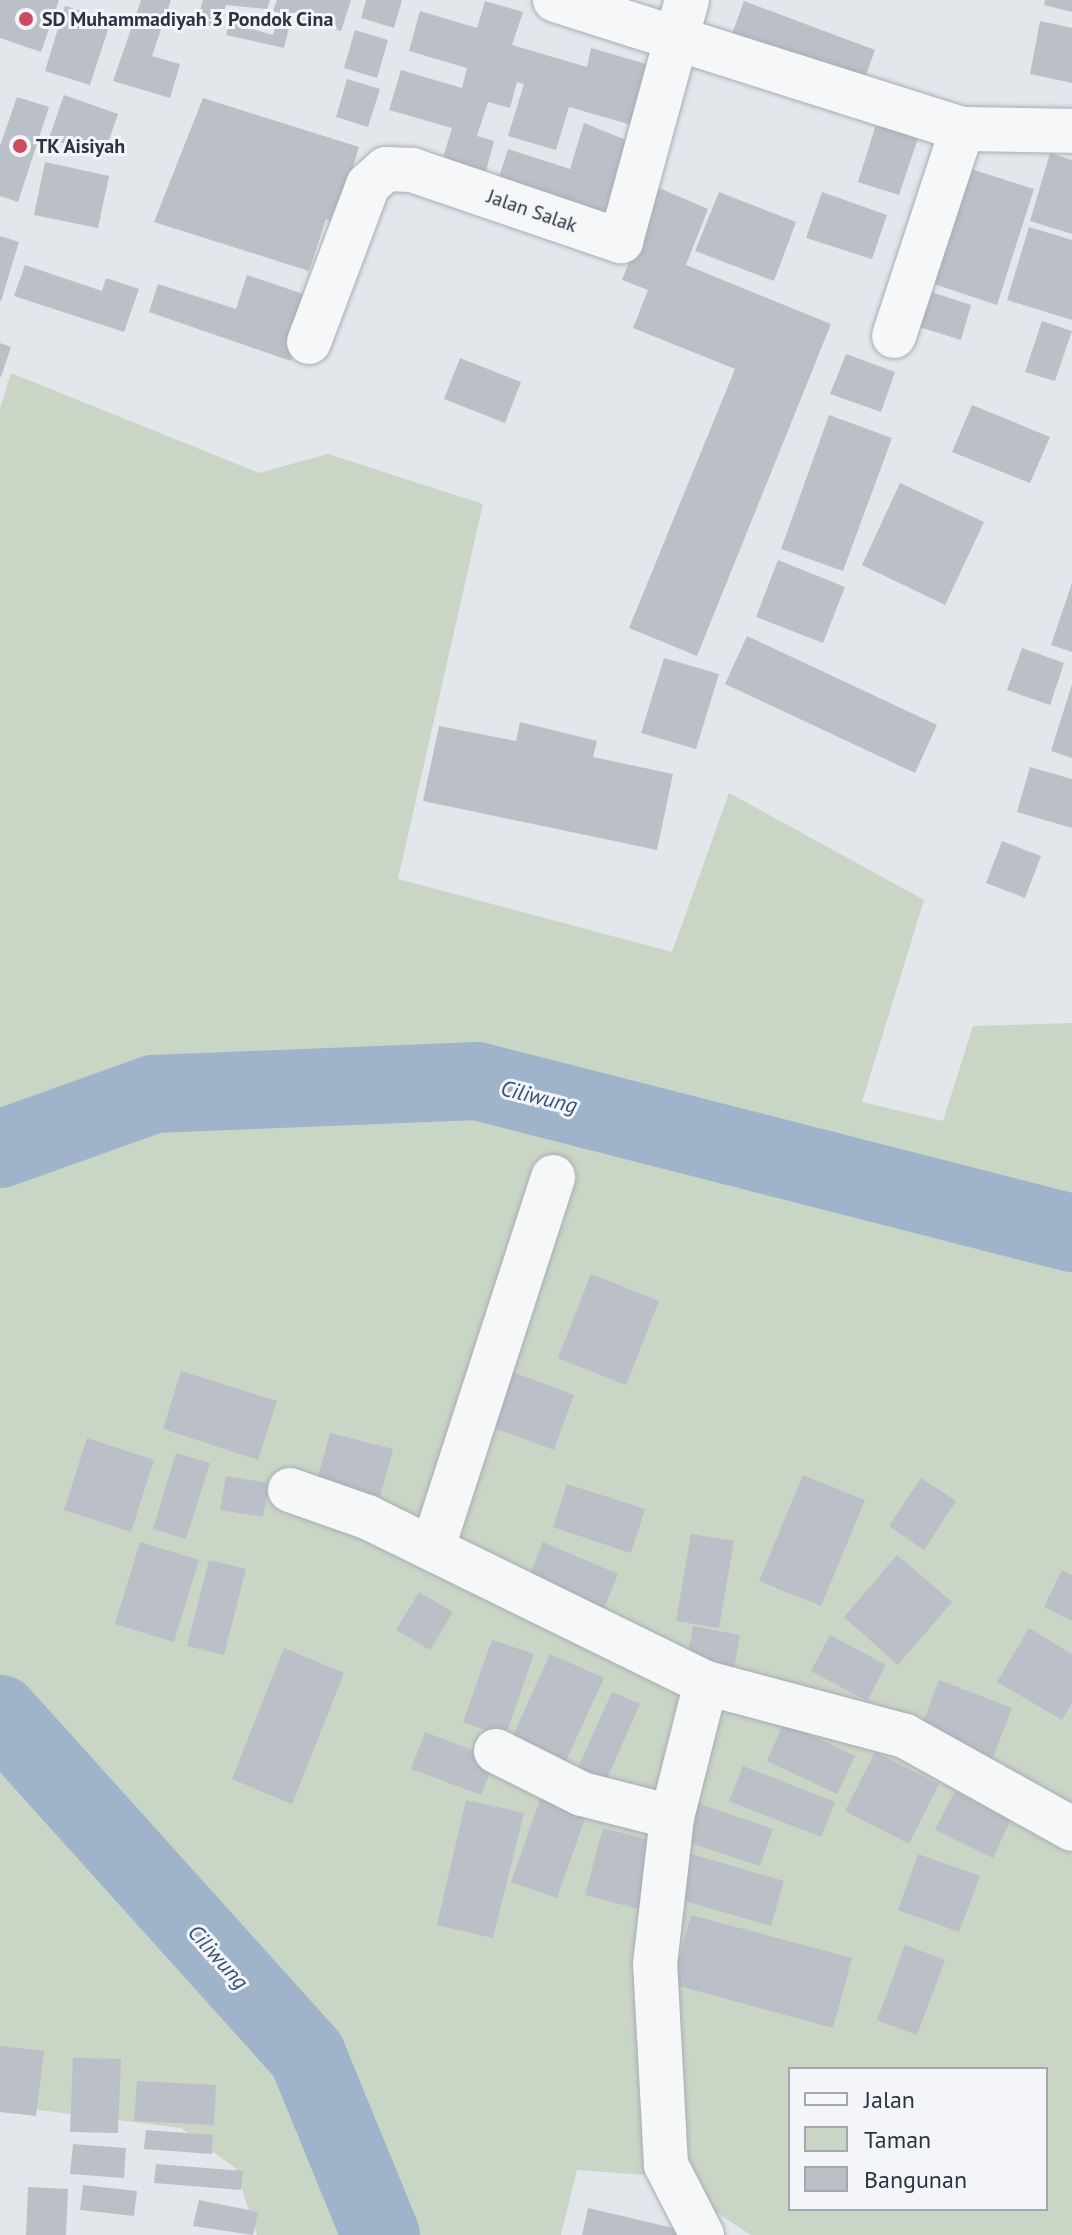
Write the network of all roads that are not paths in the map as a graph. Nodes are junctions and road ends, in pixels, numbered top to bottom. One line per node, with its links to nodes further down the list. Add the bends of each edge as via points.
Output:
1 (555, 0): 2 (street)
2 (681, 18): 3 (street); 6 (street, Jalan Salak, via 621,241 412,170 386,169 368,185)
3 (962, 129): 4 (street); 5 (street)
4 (1072, 131)
5 (894, 336)
6 (309, 342)
7 (553, 1177): 9 (street)
8 (290, 1490): 9 (street)
9 (433, 1547): 10 (street)
10 (706, 1683): 12 (street); 13 (street, via 905,1736)
11 (496, 1751): 12 (street, via 573,1791)
12 (672, 1817): 14 (street, via 655,1964 661,2113 674,2186)
13 (1072, 1829)
14 (702, 2235)

